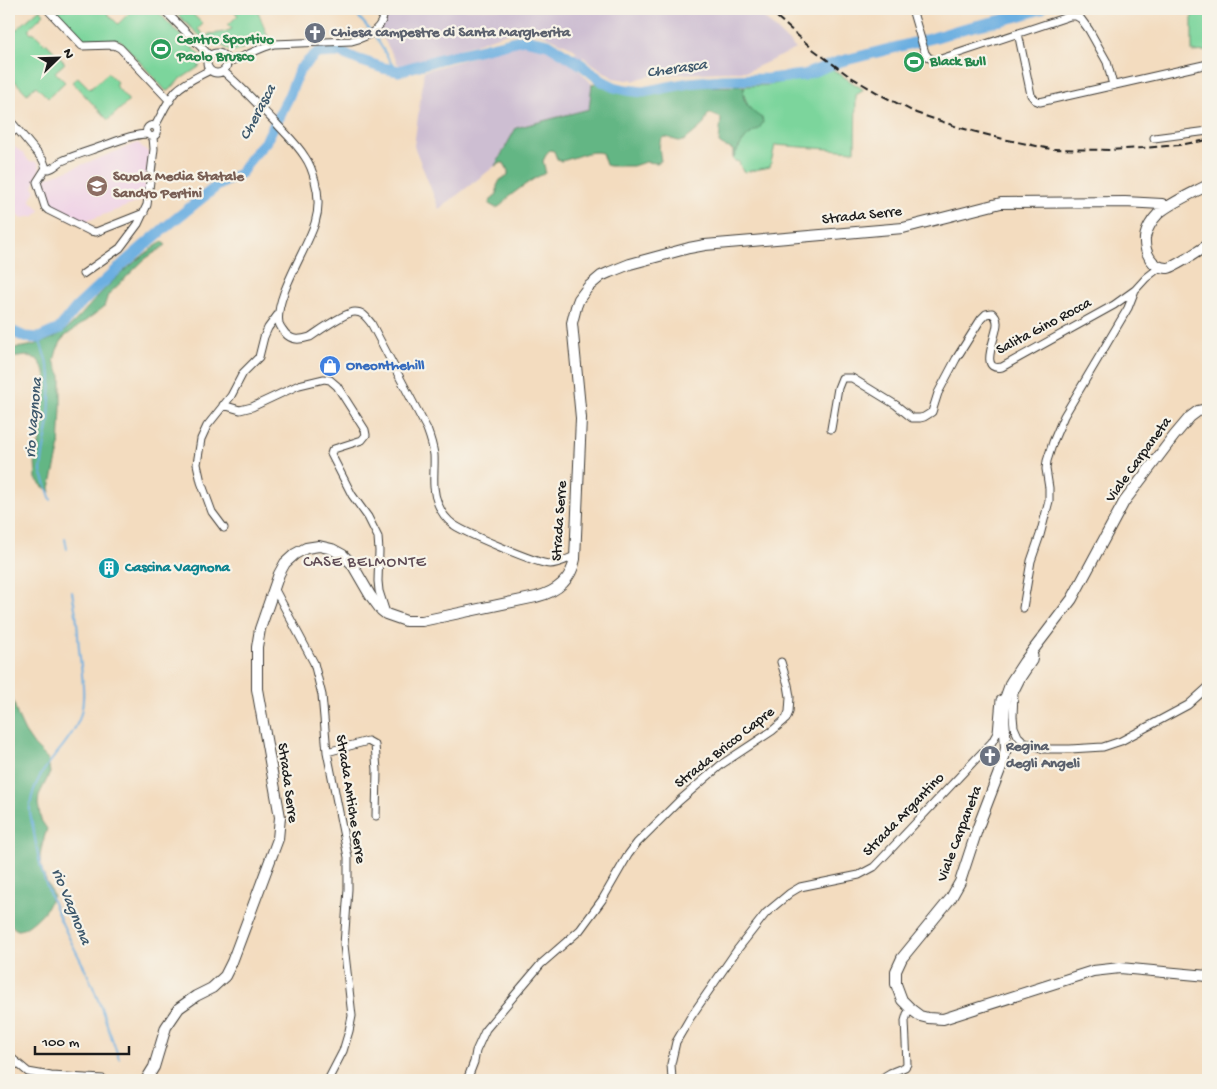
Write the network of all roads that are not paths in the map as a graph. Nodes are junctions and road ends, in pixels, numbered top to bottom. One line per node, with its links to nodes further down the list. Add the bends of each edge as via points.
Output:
1 (47, 9): 13 (street, via 82,46 114,45 120,48)
2 (163, 9): 5 (street)
3 (384, 9): 8 (street, via 382,23 362,38 274,44)
4 (912, 9): 6 (street, via 925,53 935,61)
5 (170, 12): 7 (street)
6 (1015, 34): 12 (street, via 1076,16 1089,30 1107,62); 12 (street, via 1020,42 1032,95 1037,102)
7 (210, 56): 8 (street, via 219,54); 10 (street)
8 (227, 62): 11 (street)
9 (1208, 64): 12 (street)
10 (210, 70): 11 (street, via 216,73); 13 (street, via 183,85)
11 (224, 71): 28 (street, via 305,155 315,180 316,220 287,285)
12 (1113, 85)
13 (170, 101): 18 (street, via 155,126 158,132)
14 (9, 119): 15 (street)
15 (16, 129): 17 (street); 20 (street)
16 (1208, 131): 19 (street)
17 (9, 135)
18 (150, 135): 20 (street, via 124,138 61,162 52,169); 23 (street, via 154,149)
19 (1154, 138)
20 (46, 168): 23 (street, via 37,182 45,207 90,231 96,232)
21 (1208, 185): 22 (main road)
22 (1167, 207): 25 (main road, via 1153,220 1145,238 1148,256); 33 (main road, Strada Serre, via 1125,202 1001,203 902,228 705,245 630,264 602,276 579,299 572,323 582,418)
23 (144, 213): 26 (street, via 120,248)
24 (1208, 245): 25 (main road, via 1173,266)
25 (1160, 267): 27 (street, Salita Gino Rocca)
26 (83, 274)
27 (1135, 290): 31 (street, Salita Gino Rocca, via 1114,305 999,368 993,367 989,358 997,321 992,313 986,314 956,359 932,412 920,418 912,418 852,378 842,378); 35 (street, Salita Gino Rocca, via 1128,308 1064,416 1053,442 1046,469 1049,501 1031,560)
28 (279, 312): 29 (street, via 268,328 259,357 243,373); 33 (street, via 281,327 296,339 310,337 351,313 366,316 427,429 434,455 436,496 442,511 453,524 544,564)
29 (223, 405): 32 (street, via 201,439 197,464 212,512); 36 (street, via 240,410 306,383 324,379 334,382 366,433 364,439 334,449 331,454 378,538 379,591)
30 (1208, 409): 37 (main road, Viale Carpaneta, via 1190,417 1134,487 1072,599)
31 (831, 429)
32 (224, 528)
33 (575, 556): 36 (main road, Strada Serre, via 566,580 542,596 422,621 406,621)
34 (274, 588): 36 (main road, Strada Serre, via 285,563 295,554 319,546 332,549 352,564 375,603); 41 (street, Strada Antiche Serre, via 314,663 322,695); 47 (main road, Strada Serre, via 260,629 256,688 280,817 278,839 225,976 212,988 178,1008 166,1027 154,1067)
35 (1024, 608)
36 (386, 614)
37 (1032, 651): 39 (street, via 1033,661 1014,693 1012,716 1018,736 1044,749 1070,750 1121,742 1188,705); 40 (main road, Viale Carpaneta, via 1010,682)
38 (781, 662): 49 (street, Strada Bricco Capre, via 790,697 786,719 722,764 637,843 590,918 541,964 486,1029)
39 (1208, 687)
40 (1006, 696): 44 (main road, Viale Carpaneta, via 1003,762 960,882 951,898 902,958 896,971 896,984 902,1000); 50 (street, Strada Argantino, via 1000,700 997,733 992,742 874,867 858,875 800,887 766,913 676,1042)
41 (327, 752): 42 (street, via 368,741 376,745); 48 (street, Strada Antiche Serre, via 348,857 344,945 352,1016 343,1051)
42 (376, 816)
43 (1208, 976): 44 (main road, via 1120,968 1092,970 943,1019 920,1016)
44 (912, 1010): 51 (street, via 905,1021 907,1064 890,1072)
45 (9, 1056): 46 (street, via 28,1072)
46 (105, 1080)
47 (146, 1080)
48 (328, 1080)
49 (467, 1080)
50 (672, 1080)
51 (885, 1080)

